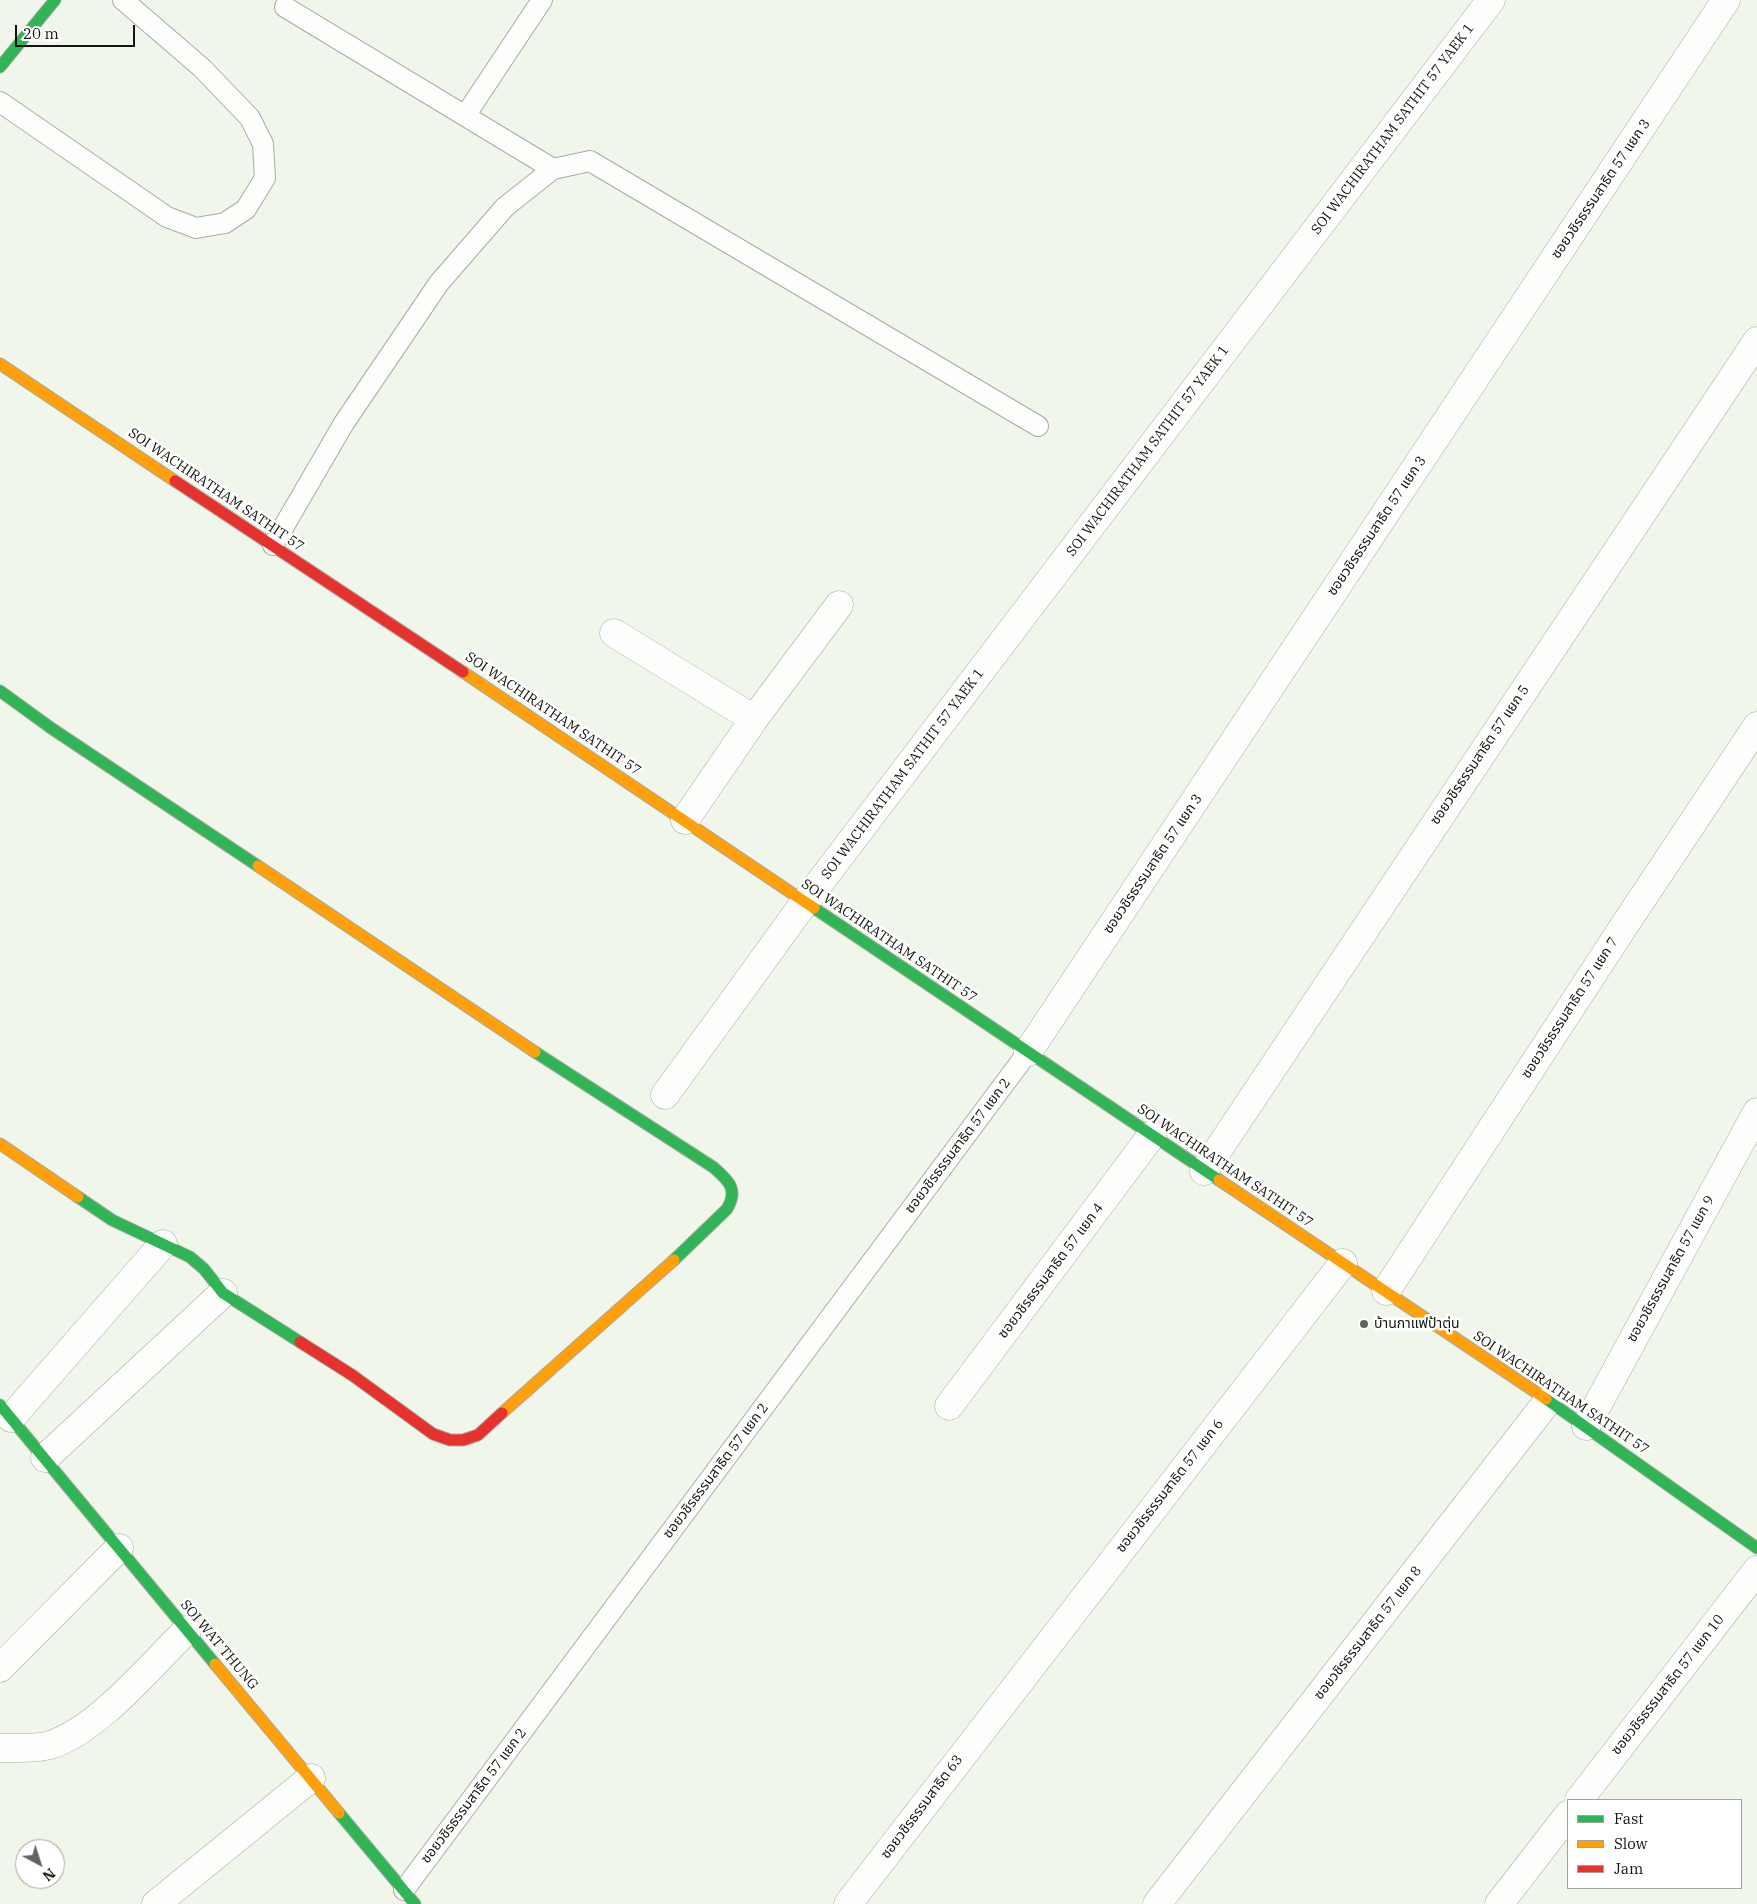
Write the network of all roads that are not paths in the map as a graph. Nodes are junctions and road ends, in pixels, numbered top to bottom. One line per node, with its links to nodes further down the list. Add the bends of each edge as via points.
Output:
1 (55, 0): 7 (street)
2 (123, 0): 8 (lane, via 202,68 250,118 263,144 265,178 246,209 225,223 196,228 166,216)
3 (542, 0): 9 (lane)
4 (1491, 0): 21 (street, SOI WACHIRATHAM SATHIT 57 YAEK 1)
5 (1726, 0): 22 (street, ซอยวชิรธรรมสาธิต 57 แยก 3)
6 (285, 7): 9 (lane)
7 (3, 58)
8 (0, 102)
9 (465, 116): 10 (lane)
10 (553, 169): 13 (lane, via 590,161); 14 (lane, via 505,208 439,283 344,423)
11 (1757, 341): 27 (street, ซอยวชิรธรรมสาธิต 57 แยก 5)
12 (0, 364): 14 (street, SOI WACHIRATHAM SATHIT 57)
13 (1038, 426)
14 (272, 545): 20 (street, SOI WACHIRATHAM SATHIT 57)
15 (839, 605): 18 (street)
16 (614, 633): 18 (street)
17 (0, 691): 31 (street, via 576,1079 713,1167 726,1177 733,1190 731,1206 703,1234 478,1435 463,1440 450,1440 433,1434 352,1375)
18 (754, 719): 20 (street)
19 (1757, 726): 30 (street, ซอยวชิรธรรมสาธิต 57 แยก 7)
20 (685, 820): 21 (street, SOI WACHIRATHAM SATHIT 57)
21 (805, 902): 22 (street, SOI WACHIRATHAM SATHIT 57); 23 (street, SOI WACHIRATHAM SATHIT 57 YAEK 1)
22 (1028, 1052): 25 (street, SOI WACHIRATHAM SATHIT 57); 47 (lane, ซอยวชิรธรรมสาธิต 57 แยก 2)
23 (665, 1095)
24 (1757, 1112): 35 (street, ซอยวชิรธรรมสาธิต 57 แยก 9)
25 (1152, 1135): 27 (street, SOI WACHIRATHAM SATHIT 57); 33 (street, ซอยวชิรธรรมสาธิต 57 แยก 4)
26 (0, 1144): 28 (street, via 112,1220)
27 (1204, 1171): 29 (street, SOI WACHIRATHAM SATHIT 57)
28 (163, 1244): 31 (street, via 190,1257); 34 (street)
29 (1343, 1263): 30 (street, SOI WACHIRATHAM SATHIT 57); 42 (street, ซอยวชิรธรรมสาธิต 57 แยก 6)
30 (1386, 1291): 32 (street, SOI WACHIRATHAM SATHIT 57)
31 (223, 1294): 36 (street)
32 (1548, 1402): 35 (street, SOI WACHIRATHAM SATHIT 57); 50 (street, ซอยวชิรธรรมสาธิต 57 แยก 8)
33 (949, 1406)
34 (5, 1411): 36 (street, SOI WAT THUNG)
35 (1586, 1426): 38 (street, SOI WACHIRATHAM SATHIT 57)
36 (45, 1458): 37 (street, SOI WAT THUNG)
37 (119, 1548): 40 (street, SOI WAT THUNG); 41 (street)
38 (1757, 1548)
39 (1757, 1570): 45 (street, ซอยวชิรธรรมสาธิต 57 แยก 10)
40 (187, 1630): 43 (street, via 110,1707 76,1733 49,1745); 44 (street, SOI WAT THUNG)
41 (0, 1668)
42 (997, 1710): 49 (street, ซอยวชิรธรรมสาธิต 63)
43 (0, 1748)
44 (311, 1778): 47 (street, SOI WAT THUNG); 48 (street)
45 (1580, 1799)
46 (1567, 1816): 51 (street)
47 (409, 1897)
48 (156, 1904)
49 (848, 1904)
50 (1157, 1904)
51 (1499, 1904)

